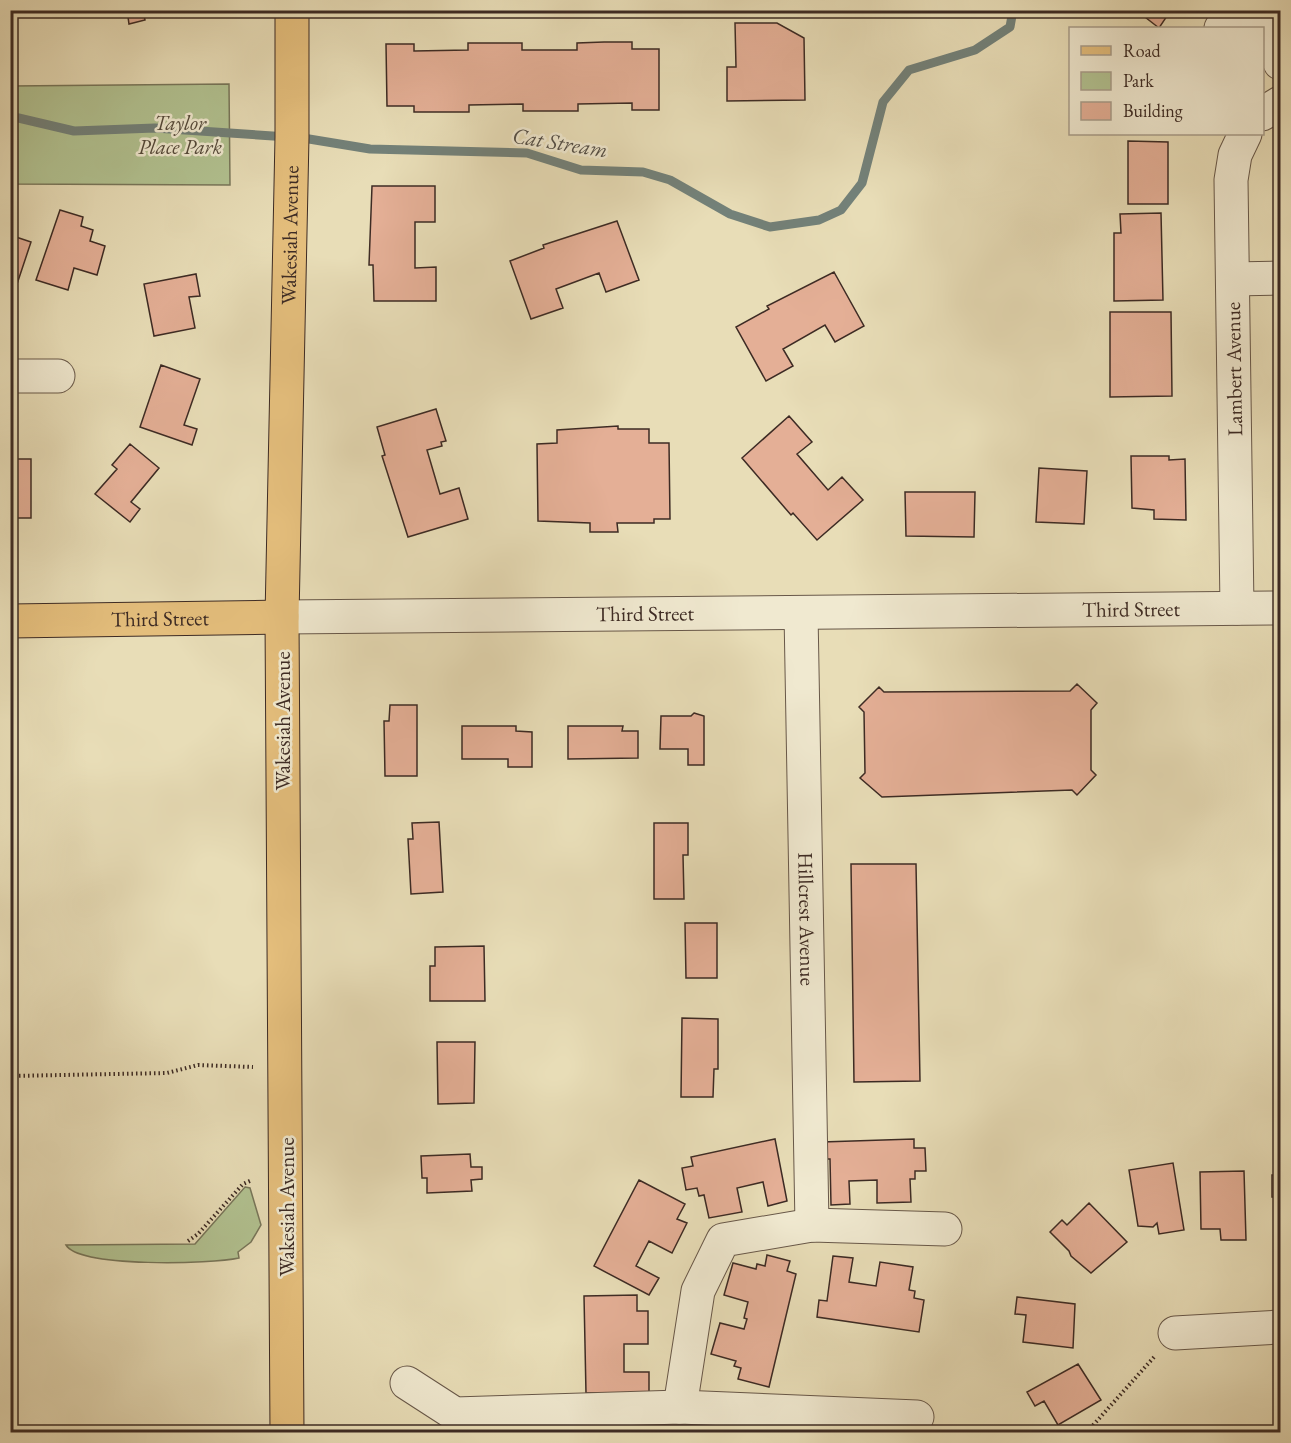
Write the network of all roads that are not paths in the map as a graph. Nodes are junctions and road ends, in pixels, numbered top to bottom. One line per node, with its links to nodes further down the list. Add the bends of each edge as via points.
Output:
1 (292, 10): 16 (main road, Wakesiah Avenue)
2 (1225, 27): 3 (street, via 1244,22)
3 (1257, 27)
4 (1264, 31): 5 (street)
5 (1281, 63)
6 (1281, 103): 7 (street)
7 (1264, 113)
8 (1245, 135): 10 (street, Lambert Avenue, via 1232,173)
9 (1281, 278): 10 (street)
10 (1233, 279): 13 (street, Lambert Avenue)
11 (10, 376): 12 (street)
12 (58, 376)
13 (1237, 608): 14 (street, Third Street); 15 (street, Third Street)
14 (1281, 608)
15 (801, 613): 16 (street, Third Street); 18 (street, Hillcrest Avenue)
16 (282, 617): 17 (main road, Third Street); 25 (main road, Wakesiah Avenue)
17 (10, 621)
18 (812, 1225): 19 (street); 23 (street, via 723,1240 698,1291)
19 (945, 1229)
20 (1281, 1327): 21 (street)
21 (1175, 1333)
22 (407, 1383): 23 (street, via 455,1414)
23 (680, 1407): 24 (street)
24 (917, 1417)
25 (287, 1432)

